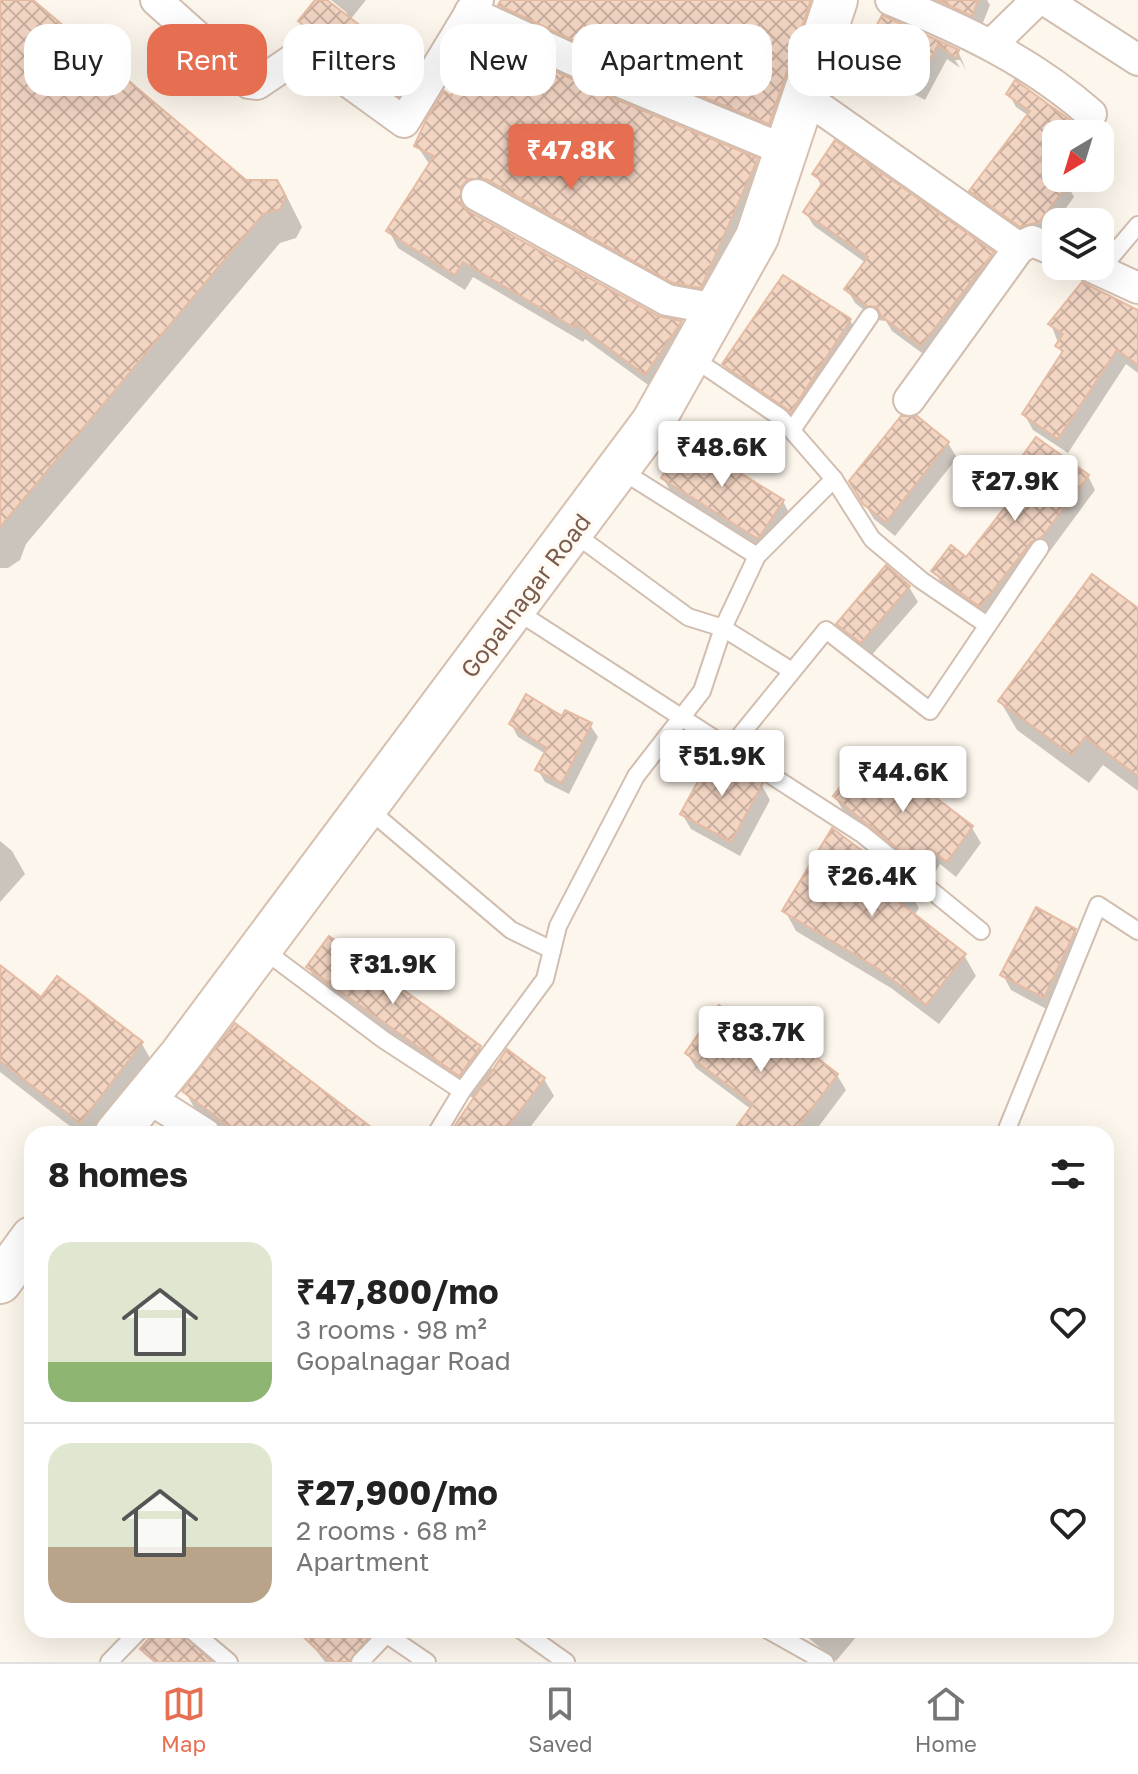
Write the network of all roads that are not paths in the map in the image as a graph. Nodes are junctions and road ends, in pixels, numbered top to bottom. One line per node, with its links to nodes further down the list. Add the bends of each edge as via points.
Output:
1 (156, 0): 6 (street, via 249,83 257,84 306,51 404,122)
2 (836, 0): 9 (main road, Gopalnagar Road)
3 (891, 0): 7 (street)
4 (1037, 0): 7 (street)
5 (1045, 0): 8 (street)
6 (474, 6): 11 (street, via 623,83)
7 (992, 44): 10 (street, via 1055,82)
8 (1138, 60)
9 (806, 98): 11 (main road, Gopalnagar Road); 15 (street)
10 (1091, 114)
11 (787, 151): 19 (main road, Gopalnagar Road, via 757,237)
12 (477, 195): 19 (street, via 667,300)
13 (1138, 225): 16 (lane)
14 (1042, 245): 15 (street, via 1032,241)
15 (1019, 248): 22 (street)
16 (1114, 249)
17 (1114, 277): 18 (street)
18 (1138, 288)
19 (716, 309): 21 (main road, Gopalnagar Road)
20 (870, 316): 23 (lane)
21 (690, 356): 23 (lane); 24 (main road, Gopalnagar Road)
22 (909, 400)
23 (792, 430): 25 (lane)
24 (619, 469): 26 (main road, Gopalnagar Road); 28 (lane)
25 (834, 479): 28 (lane); 30 (lane, via 872,539)
26 (572, 532): 29 (main road, Gopalnagar Road); 31 (lane, via 688,617)
27 (1040, 548): 30 (lane)
28 (757, 556): 31 (lane)
29 (515, 610): 33 (lane); 35 (main road, Gopalnagar Road)
30 (987, 625): 32 (lane, via 930,711 826,630)
31 (723, 628): 32 (lane); 33 (lane, via 702,691)
32 (792, 671): 34 (lane)
33 (681, 716): 34 (lane); 39 (lane, via 636,776 558,926)
34 (729, 749): 36 (lane, via 862,834)
35 (365, 806): 38 (main road, Gopalnagar Road); 39 (lane, via 511,930)
36 (981, 931)
37 (1138, 931): 45 (lane, via 1098,905)
38 (260, 947): 40 (lane); 41 (main road, Gopalnagar Road)
39 (552, 950): 40 (lane, via 545,979)
40 (462, 1091): 44 (lane)
41 (147, 1097): 42 (main road, Gopalnagar Road); 43 (street)
42 (123, 1126)
43 (192, 1126)
44 (441, 1126)
45 (1008, 1126)
46 (132, 1638): 52 (lane)
47 (200, 1638): 53 (lane)
48 (379, 1638): 54 (lane)
49 (391, 1638): 55 (lane)
50 (532, 1638): 56 (lane)
51 (782, 1638): 57 (lane)
52 (109, 1662)
53 (229, 1662)
54 (360, 1662)
55 (427, 1662)
56 (566, 1662)
57 (825, 1662)

